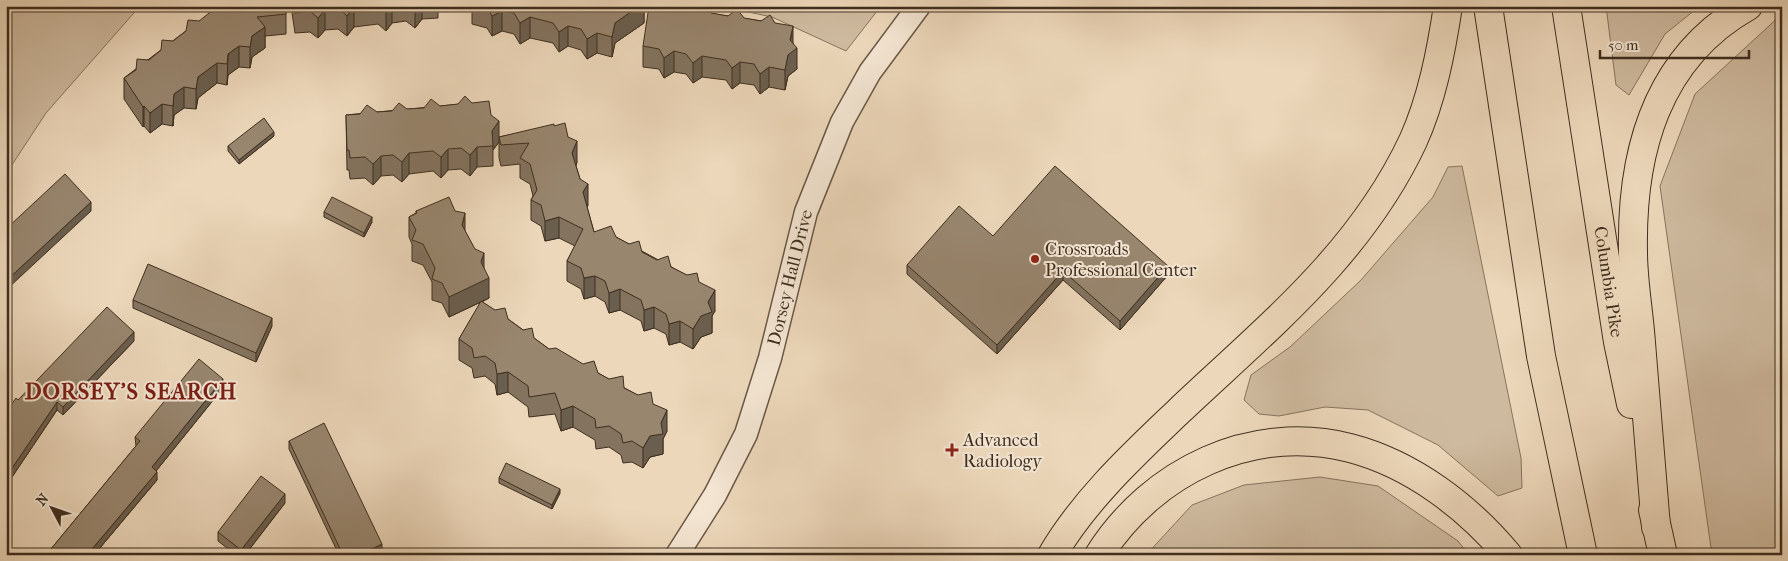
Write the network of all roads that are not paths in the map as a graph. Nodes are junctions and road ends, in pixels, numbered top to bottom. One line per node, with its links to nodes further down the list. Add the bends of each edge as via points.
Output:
1 (919, 6): 7 (street, Dorsey Hall Drive, via 870,72 842,122 806,212 770,358 746,434 716,495)
2 (1448, 6): 8 (highway, via 1429,97 1413,140 1365,224 1300,297 1136,451 1090,500)
3 (1488, 6): 11 (highway, via 1541,356)
4 (1566, 6): 6 (highway, Columbia Pike, via 1618,342)
5 (1748, 6): 6 (highway, via 1721,23 1680,67 1655,110 1639,164 1633,207 1633,254)
6 (1656, 528): 12 (highway, Columbia Pike)
7 (677, 555)
8 (1052, 555)
9 (1099, 555): 10 (highway, via 1125,521 1149,497 1188,469 1233,450 1292,442 1350,448 1409,472 1465,512)
10 (1508, 555)
11 (1583, 555)
12 (1663, 555)

